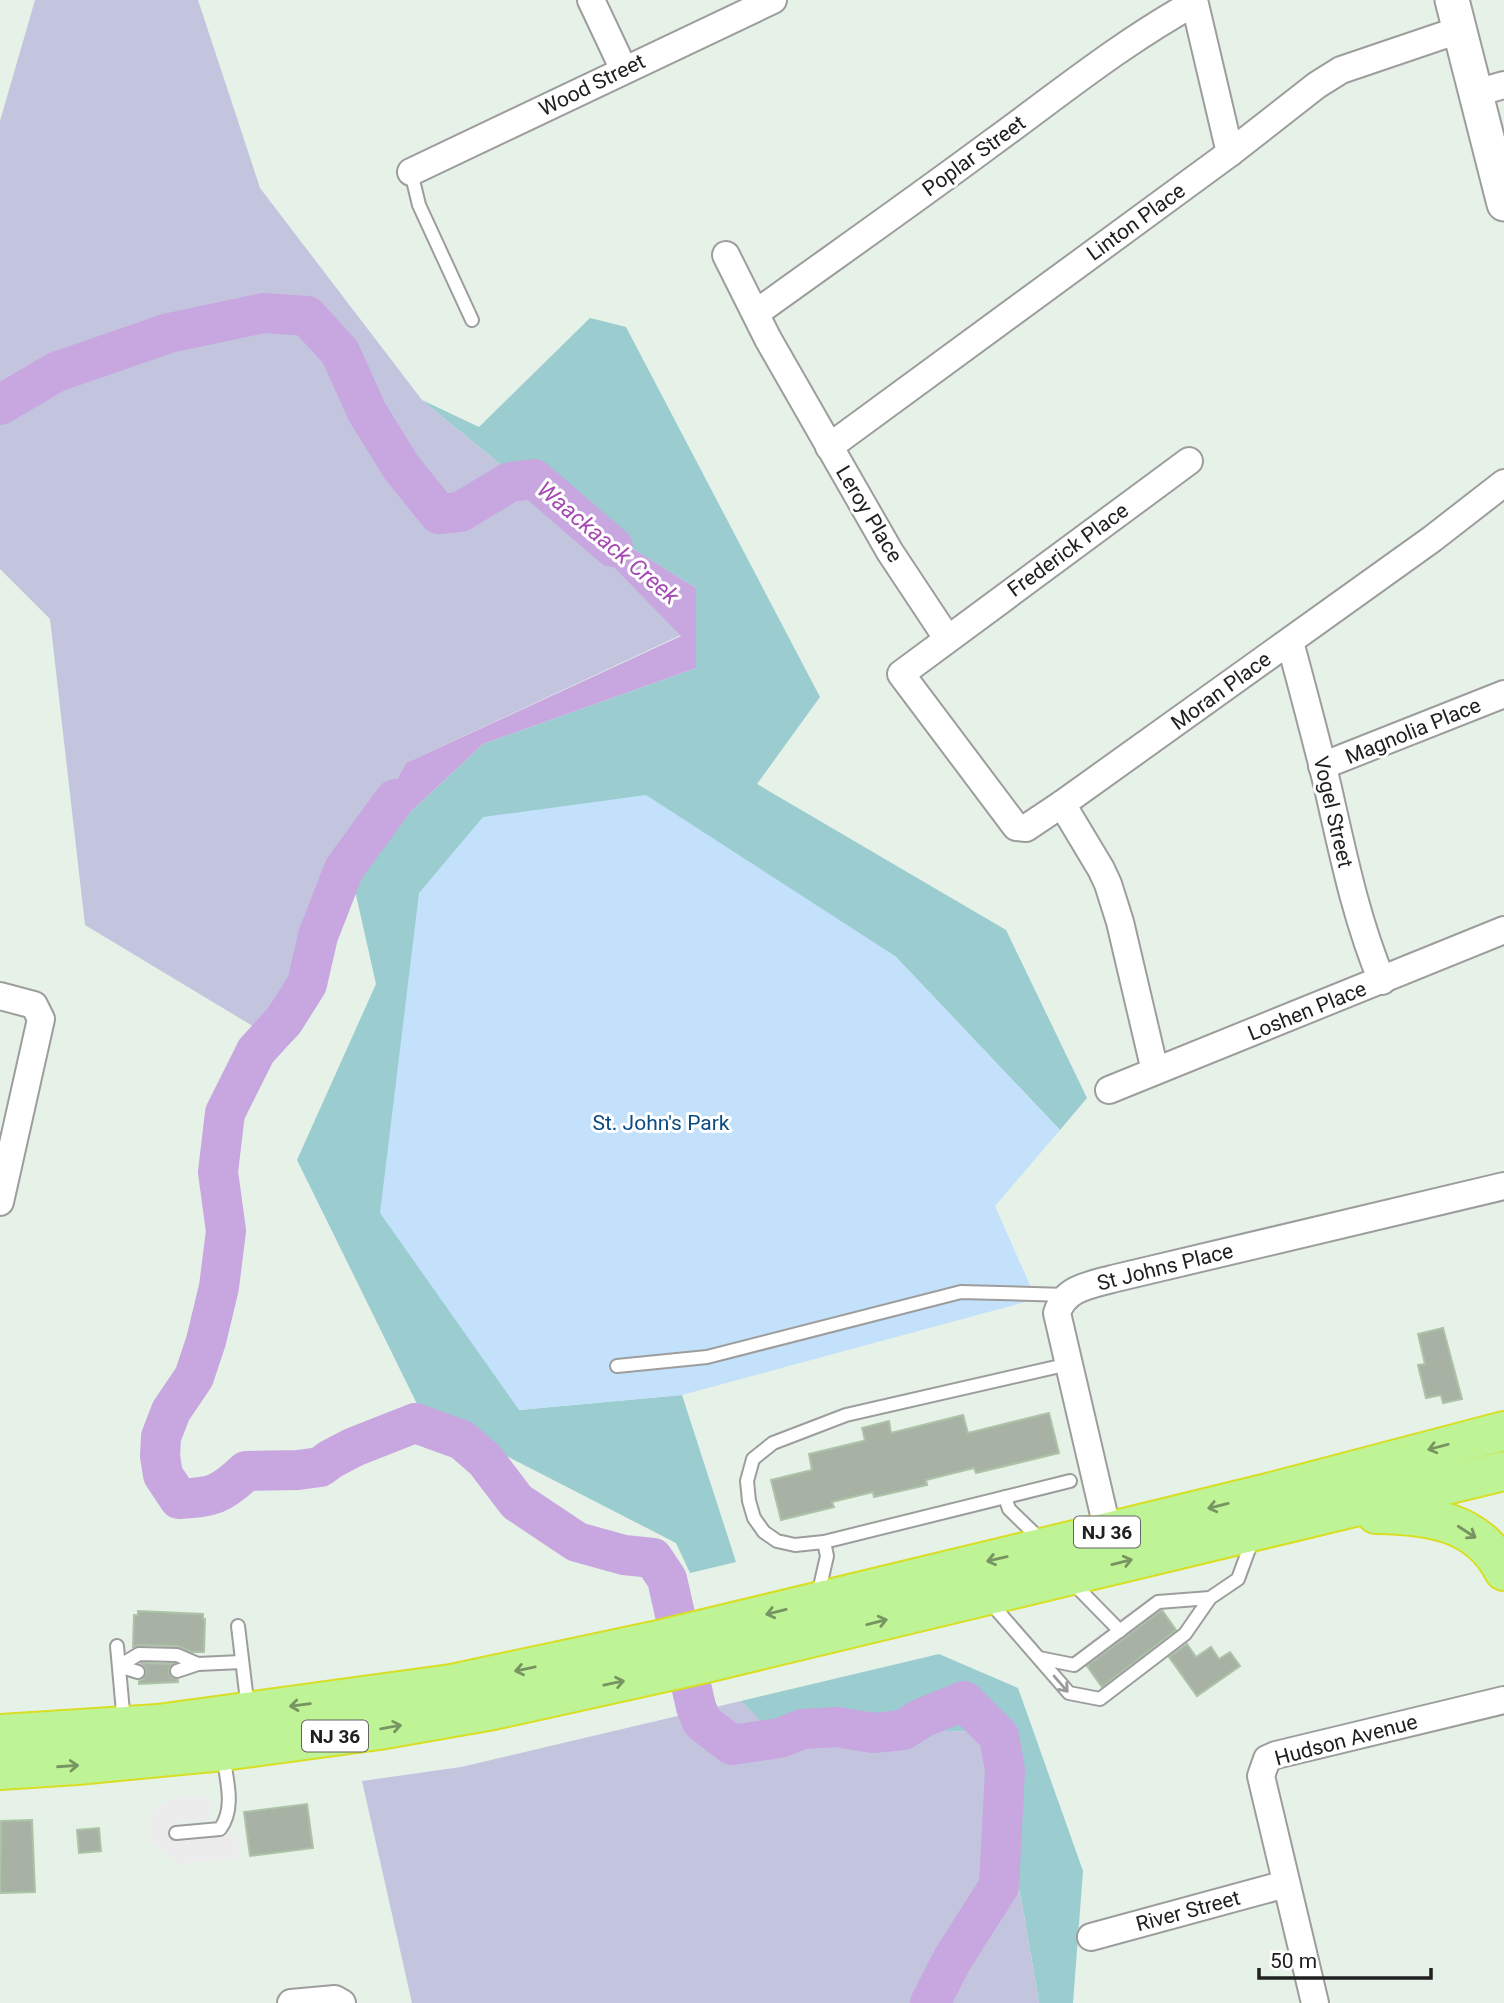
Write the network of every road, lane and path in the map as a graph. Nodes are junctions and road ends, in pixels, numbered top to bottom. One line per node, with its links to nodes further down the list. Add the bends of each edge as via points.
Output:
1 (591, 0): 5 (street)
2 (774, 0): 5 (street, Wood Street)
3 (1194, 1): 7 (street); 11 (street, Poplar Street, via 1121,48)
4 (1455, 15): 6 (street); 7 (street, Linton Place, via 1341,70)
5 (624, 70): 8 (street, Wood Street)
6 (1490, 89): 9 (street)
7 (1230, 153): 13 (street, Linton Place)
8 (411, 172): 12 (lane, via 419,205)
9 (1504, 204)
10 (726, 255): 11 (street, Leroy Place)
11 (755, 313): 13 (street, Leroy Place)
12 (472, 320)
13 (829, 447): 16 (street, Leroy Place)
14 (1189, 461): 16 (street, Frederick Place)
15 (1504, 483): 17 (street, Moran Place)
16 (947, 638): 20 (street, Moran Place, via 901,674 1016,827 1026,828)
17 (1290, 642): 19 (street, Vogel Street); 20 (street, Moran Place)
18 (1504, 694): 19 (street, Magnolia Place)
19 (1322, 766): 22 (street, Vogel Street, via 1356,911)
20 (1062, 804): 24 (street, via 1108,884)
21 (1504, 930): 22 (street, Loshen Place)
22 (1382, 981): 24 (street, Loshen Place)
23 (0, 996): 27 (street, via 34,1005 41,1019)
24 (1155, 1071): 25 (street, Loshen Place)
25 (1109, 1090)
26 (1504, 1186): 28 (street, St Johns Place, via 1112,1279)
27 (0, 1202)
28 (1068, 1295): 29 (street, via 1057,1313); 30 (lane, via 961,1292 707,1357)
29 (1069, 1364): 37 (street); 38 (lane, via 846,1415 773,1443 753,1459 747,1481 754,1518 776,1541 795,1545)
30 (617, 1366)
31 (1504, 1431): 37 (highway, NJ 36, one-way to 37)
32 (1504, 1471): 35 (highway, NJ 36)
33 (1070, 1481): 34 (lane)
34 (1005, 1497): 38 (lane); 39 (lane, via 1009,1509)
35 (1329, 1512): 36 (highway, NJ 36); 40 (highway, one-way to 40, via 1417,1515 1450,1523 1474,1536)
36 (1256, 1530): 39 (highway, NJ 36, one-way to 36); 42 (lane, via 1238,1579)
37 (1108, 1532): 39 (highway, NJ 36)
38 (824, 1542): 43 (lane, via 827,1556)
39 (1057, 1561): 41 (highway, NJ 36); 43 (highway, NJ 36, one-way to 43); 45 (lane)
40 (1504, 1571)
41 (984, 1596): 46 (highway, NJ 36, one-way to 41); 49 (lane)
42 (1210, 1598): 45 (lane, via 1158,1602); 49 (lane, one-way to 42, via 1069,1693 1101,1699 1185,1634)
43 (816, 1602): 46 (highway, NJ 36, one-way to 46)
44 (237, 1626): 50 (lane)
45 (1120, 1631): 49 (lane, via 1074,1665)
46 (712, 1644): 48 (highway, NJ 36)
47 (117, 1646): 52 (lane)
48 (665, 1656): 56 (highway, NJ 36, one-way to 56); 59 (highway, NJ 36, one-way to 48, via 493,1710)
49 (1039, 1658)
50 (241, 1662): 51 (lane); 56 (lane)
51 (198, 1664): 52 (lane, via 177,1655 139,1654); 53 (lane)
52 (119, 1666): 54 (lane); 57 (lane)
53 (177, 1671)
54 (138, 1672)
55 (1504, 1700): 62 (street, Hudson Avenue, via 1267,1759 1261,1776)
56 (248, 1712): 57 (highway, NJ 36)
57 (124, 1726): 58 (highway, NJ 36)
58 (0, 1734)
59 (223, 1751): 60 (highway, NJ 36, one-way to 59); 61 (lane, via 229,1806 226,1821 220,1829)
60 (0, 1770)
61 (176, 1833)
62 (1286, 1884): 63 (street, River Street); 66 (street, Hudson Avenue)
63 (1091, 1937)
64 (342, 2002): 65 (street)
65 (292, 2003)
66 (1315, 2003)

